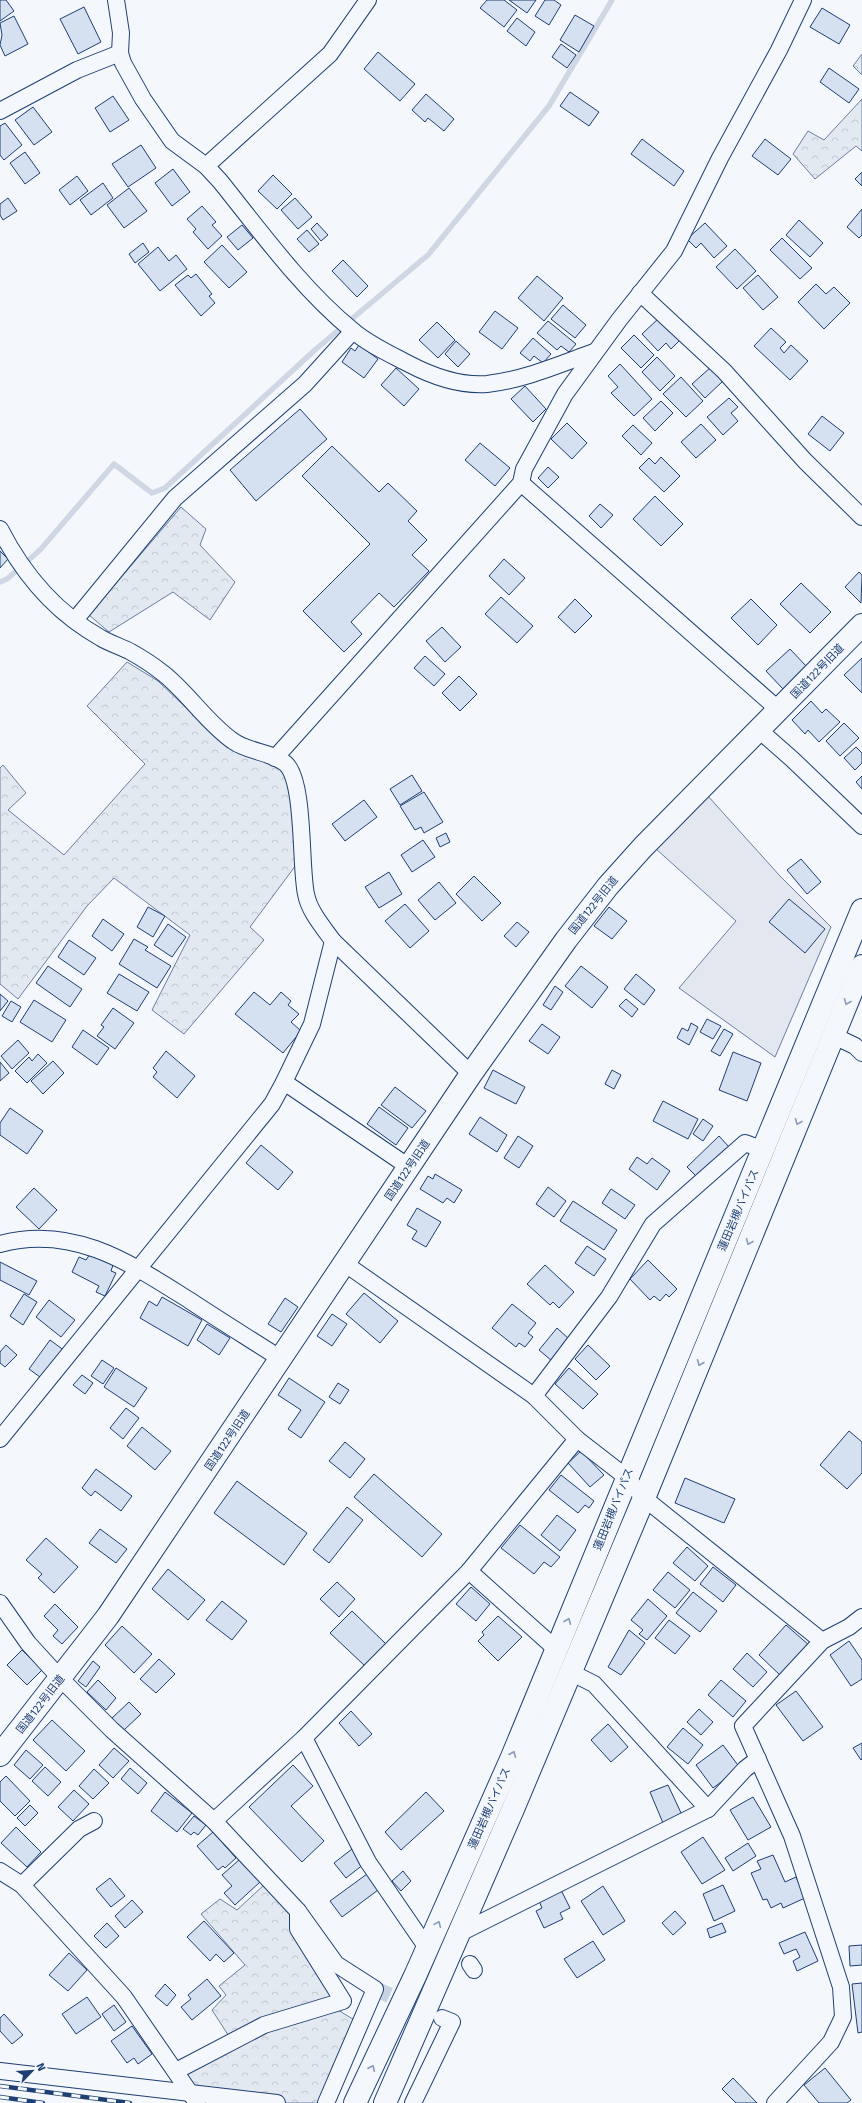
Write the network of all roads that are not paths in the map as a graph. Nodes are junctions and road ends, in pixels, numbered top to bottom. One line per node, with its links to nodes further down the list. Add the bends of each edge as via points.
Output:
1 (116, 0): 4 (street, via 121,33)
2 (368, 0): 6 (street, via 330,54)
3 (803, 0): 7 (street, via 674,251)
4 (120, 53): 5 (street, via 77,70); 6 (street, via 143,99 172,141)
5 (0, 111)
6 (206, 166): 8 (street, via 323,304)
7 (640, 292): 9 (street); 11 (street, via 724,371 805,461)
8 (353, 331): 9 (street, via 422,371 459,382 486,384 518,378); 13 (street, via 305,384 175,498)
9 (594, 352): 10 (street, via 565,394 524,469)
10 (521, 483): 15 (street); 17 (street)
11 (862, 517)
12 (0, 529): 13 (street, via 14,557 27,575)
13 (75, 620): 17 (street, via 164,674 209,721 234,742)
14 (862, 625): 15 (main road, 国道122号旧道)
15 (778, 710): 16 (main road, 国道122号旧道)
16 (759, 730): 18 (street); 24 (main road, 国道122号旧道, via 608,886 566,940)
17 (275, 758): 20 (street, via 286,764 294,777 306,895)
18 (862, 826)
19 (862, 910): 26 (main road, 蓮田岩槻バイパス)
20 (333, 941): 24 (street); 25 (street, via 312,1024)
21 (862, 966): 22 (main road, 蓮田岩槻バイパス, one-way to 22)
22 (834, 1036): 23 (street); 36 (main road, 蓮田岩槻バイパス, one-way to 36)
23 (860, 1046)
24 (471, 1074): 27 (main road, 国道122号旧道)
25 (284, 1082): 27 (street); 30 (street, via 272,1104)
26 (764, 1150): 32 (street, via 746,1143 653,1224 609,1297); 35 (main road, 蓮田岩槻バイパス)
27 (409, 1167): 29 (main road, 国道122号旧道)
28 (0, 1244): 30 (street, via 21,1239 50,1239 79,1244 110,1254)
29 (344, 1263): 31 (main road, 国道122号旧道); 32 (street)
30 (139, 1268): 31 (street); 33 (street)
31 (281, 1359): 43 (main road, 国道122号旧道, via 108,1616)
32 (534, 1396): 34 (street)
33 (0, 1439)
34 (577, 1439): 35 (street); 37 (street)
35 (626, 1477): 36 (street); 41 (main road, 蓮田岩槻バイパス, one-way to 35)
36 (644, 1498): 40 (street); 42 (main road, 蓮田岩槻バイパス)
37 (469, 1572): 41 (street); 44 (street)
38 (0, 1603): 43 (street, via 28,1643)
39 (862, 1617): 40 (street)
40 (822, 1641): 46 (street, via 742,1726)
41 (556, 1649): 54 (main road, 蓮田岩槻バイパス, one-way to 41, via 512,1757)
42 (570, 1672): 47 (street, via 594,1684); 53 (main road, 蓮田岩槻バイパス)
43 (60, 1678): 45 (main road, 国道122号旧道); 49 (street, via 112,1730)
44 (304, 1738): 49 (street); 54 (street, via 368,1862)
45 (0, 1755)
46 (758, 1759): 47 (street, via 745,1769); 64 (street, via 792,1836 841,1987 843,2017 831,2042)
47 (708, 1809): 53 (street)
48 (94, 1821): 51 (street, via 79,1829)
49 (214, 1821): 52 (street)
50 (0, 1872): 51 (street)
51 (22, 1885): 57 (street, via 124,1997)
52 (298, 1910): 57 (street, via 298,1929 343,2001 264,2025); 60 (street, via 336,1964 375,1989)
53 (458, 1934): 62 (main road, 蓮田岩槻バイパス)
54 (427, 1948): 61 (main road, 蓮田岩槻バイパス, one-way to 54)
55 (442, 2018): 63 (street, via 452,2022)
56 (0, 2071): 58 (street)
57 (176, 2071): 58 (street)
58 (193, 2098): 59 (street)
59 (277, 2103)
60 (326, 2103)
61 (355, 2103)
62 (385, 2103)
63 (413, 2103)
64 (775, 2103)

